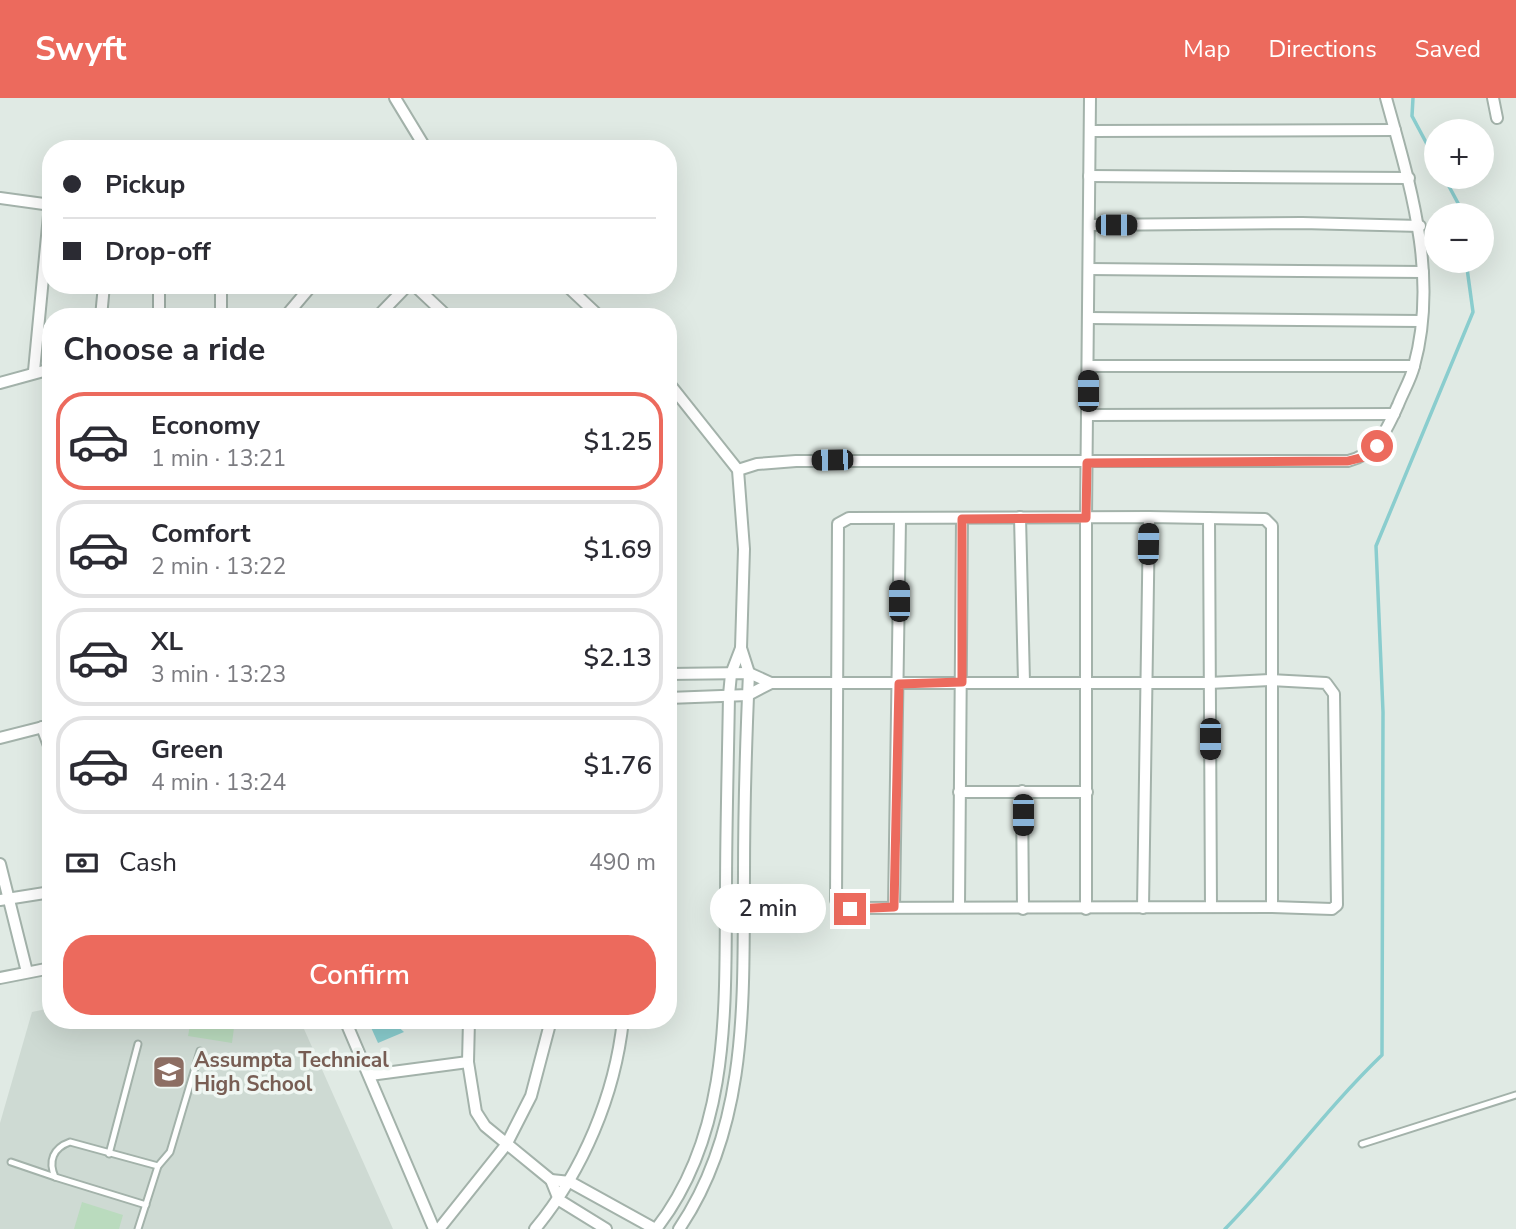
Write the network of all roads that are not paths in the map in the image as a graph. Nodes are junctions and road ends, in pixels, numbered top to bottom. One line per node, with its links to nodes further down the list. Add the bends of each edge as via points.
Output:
1 (395, 98): 8 (street)
2 (1090, 98): 7 (street)
3 (1386, 98): 6 (street)
4 (1493, 98): 5 (street)
5 (1497, 118)
6 (1395, 130): 7 (street); 10 (street)
7 (1090, 131): 9 (street)
8 (421, 140)
9 (1089, 176): 10 (street); 13 (street)
10 (1409, 178): 14 (street)
11 (0, 198): 12 (street)
12 (42, 204)
13 (1090, 225): 14 (street); 15 (street)
14 (1420, 226): 16 (street)
15 (1089, 269): 16 (street); 26 (street)
16 (1423, 272): 27 (street)
17 (42, 293): 31 (street)
18 (304, 294): 22 (street)
19 (399, 294): 23 (street)
20 (424, 294): 24 (street)
21 (576, 294): 25 (street)
22 (293, 308)
23 (386, 308)
24 (438, 308)
25 (590, 308)
26 (1089, 318): 27 (street); 28 (street)
27 (1422, 321): 29 (street)
28 (1088, 366): 29 (street); 35 (street)
29 (1414, 366): 34 (street)
30 (42, 370): 31 (street)
31 (34, 371): 32 (street)
32 (0, 383)
33 (677, 393): 37 (street)
34 (1394, 414): 35 (street); 36 (street, via 1377,446 1364,457 1348,461)
35 (1088, 415): 36 (street)
36 (1087, 463): 37 (street, via 820,461 757,464); 40 (street)
37 (738, 470): 44 (street, via 744,550)
38 (1020, 517): 40 (street); 43 (street); 50 (street)
39 (1149, 517): 40 (street); 41 (street); 51 (street)
40 (1086, 518): 54 (street)
41 (1209, 518): 48 (street, via 1265,519 1272,526); 55 (street)
42 (900, 519): 43 (street); 53 (street, via 849,518 838,524); 56 (street)
43 (962, 519): 49 (street)
44 (741, 648): 45 (street); 47 (street)
45 (748, 673): 47 (street); 52 (street); 58 (street)
46 (677, 674): 47 (street)
47 (732, 674): 57 (street)
48 (1270, 680): 55 (street); 72 (street); 72 (street, via 1326,683 1333,689 1338,898 1332,909)
49 (962, 682): 50 (street); 56 (street); 63 (street)
50 (1024, 682): 54 (street)
51 (1145, 682): 54 (street); 55 (street); 71 (street)
52 (771, 683): 53 (street); 58 (street)
53 (835, 683): 56 (street); 69 (street, via 836,900 840,908)
54 (1087, 683): 64 (street)
55 (1209, 683): 70 (street)
56 (899, 684): 69 (street)
57 (729, 695): 58 (street); 59 (street); 83 (street)
58 (748, 695): 82 (street)
59 (677, 698)
60 (42, 727): 61 (street)
61 (0, 738)
62 (1023, 791): 63 (street); 64 (street); 73 (street)
63 (959, 792): 68 (street)
64 (1087, 792): 74 (street)
65 (0, 864): 67 (street)
66 (42, 893): 67 (street)
67 (4, 899): 76 (street)
68 (959, 906): 69 (street); 73 (street)
69 (894, 907)
70 (1211, 907): 71 (street); 72 (street)
71 (1143, 908): 74 (street)
72 (1272, 908)
73 (1023, 909): 74 (street)
74 (1086, 909)
75 (42, 970): 76 (street)
76 (27, 972): 77 (street)
77 (0, 978)
78 (349, 1029): 87 (street)
79 (468, 1029): 86 (street)
80 (549, 1029): 90 (street, via 531,1096)
81 (621, 1029): 96 (street, via 614,1079)
82 (742, 1033): 83 (street); 104 (street, via 731,1102 716,1149)
83 (725, 1035): 103 (street, via 715,1101 691,1167 669,1212)
84 (138, 1044): 91 (lane)
85 (200, 1051): 93 (lane, via 170,1152)
86 (467, 1062): 87 (street); 90 (street, via 476,1112)
87 (370, 1075): 100 (street)
88 (1516, 1095): 89 (lane)
89 (1362, 1144)
90 (506, 1145): 95 (street); 100 (street)
91 (109, 1154): 93 (lane); 94 (lane, via 70,1142 61,1145 52,1157)
92 (12, 1162): 94 (lane)
93 (158, 1166): 98 (lane)
94 (55, 1177): 98 (lane)
95 (551, 1180): 96 (street); 97 (street)
96 (570, 1182): 97 (street); 103 (street)
97 (559, 1200): 101 (street); 102 (street)
98 (146, 1205): 99 (lane)
99 (138, 1229)
100 (436, 1229)
101 (535, 1229)
102 (606, 1229)
103 (655, 1229)
104 (679, 1229)

